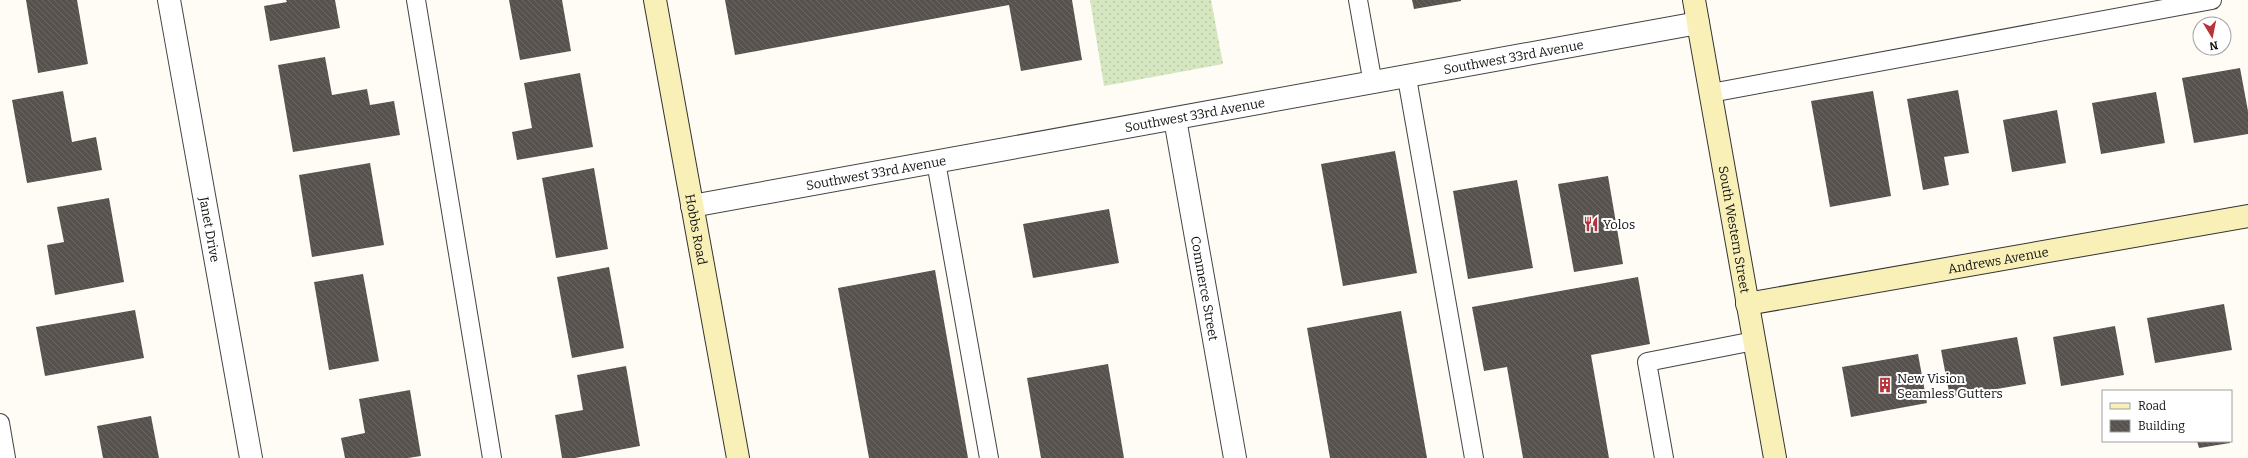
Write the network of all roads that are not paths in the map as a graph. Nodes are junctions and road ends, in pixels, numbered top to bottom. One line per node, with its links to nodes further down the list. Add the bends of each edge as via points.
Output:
1 (169, 0): 19 (street, Janet Drive)
2 (416, 0): 20 (lane)
3 (655, 0): 13 (street, Hobbs Road)
4 (1358, 0): 9 (lane)
5 (1694, 0): 7 (street, South Western Street)
6 (2212, 0): 10 (lane)
7 (1698, 24): 8 (street, Southwest 33rd Avenue); 10 (street, South Western Street)
8 (1407, 78): 9 (street, Southwest 33rd Avenue); 24 (lane)
9 (1373, 84): 11 (street, Southwest 33rd Avenue)
10 (1711, 93): 15 (street, South Western Street)
11 (1175, 119): 12 (street, Southwest 33rd Avenue); 23 (street, Commerce Street)
12 (936, 162): 13 (street, Southwest 33rd Avenue); 22 (lane)
13 (692, 206): 21 (street, Hobbs Road)
14 (2248, 216): 15 (street, Andrews Avenue)
15 (1747, 304): 16 (street, South Western Street)
16 (1754, 341): 25 (lane, via 1647,362); 26 (street, South Western Street)
17 (0, 423): 18 (lane)
18 (6, 458)
19 (251, 458)
20 (492, 458)
21 (738, 458)
22 (989, 458)
23 (1235, 458)
24 (1474, 458)
25 (1664, 458)
26 (1775, 458)

